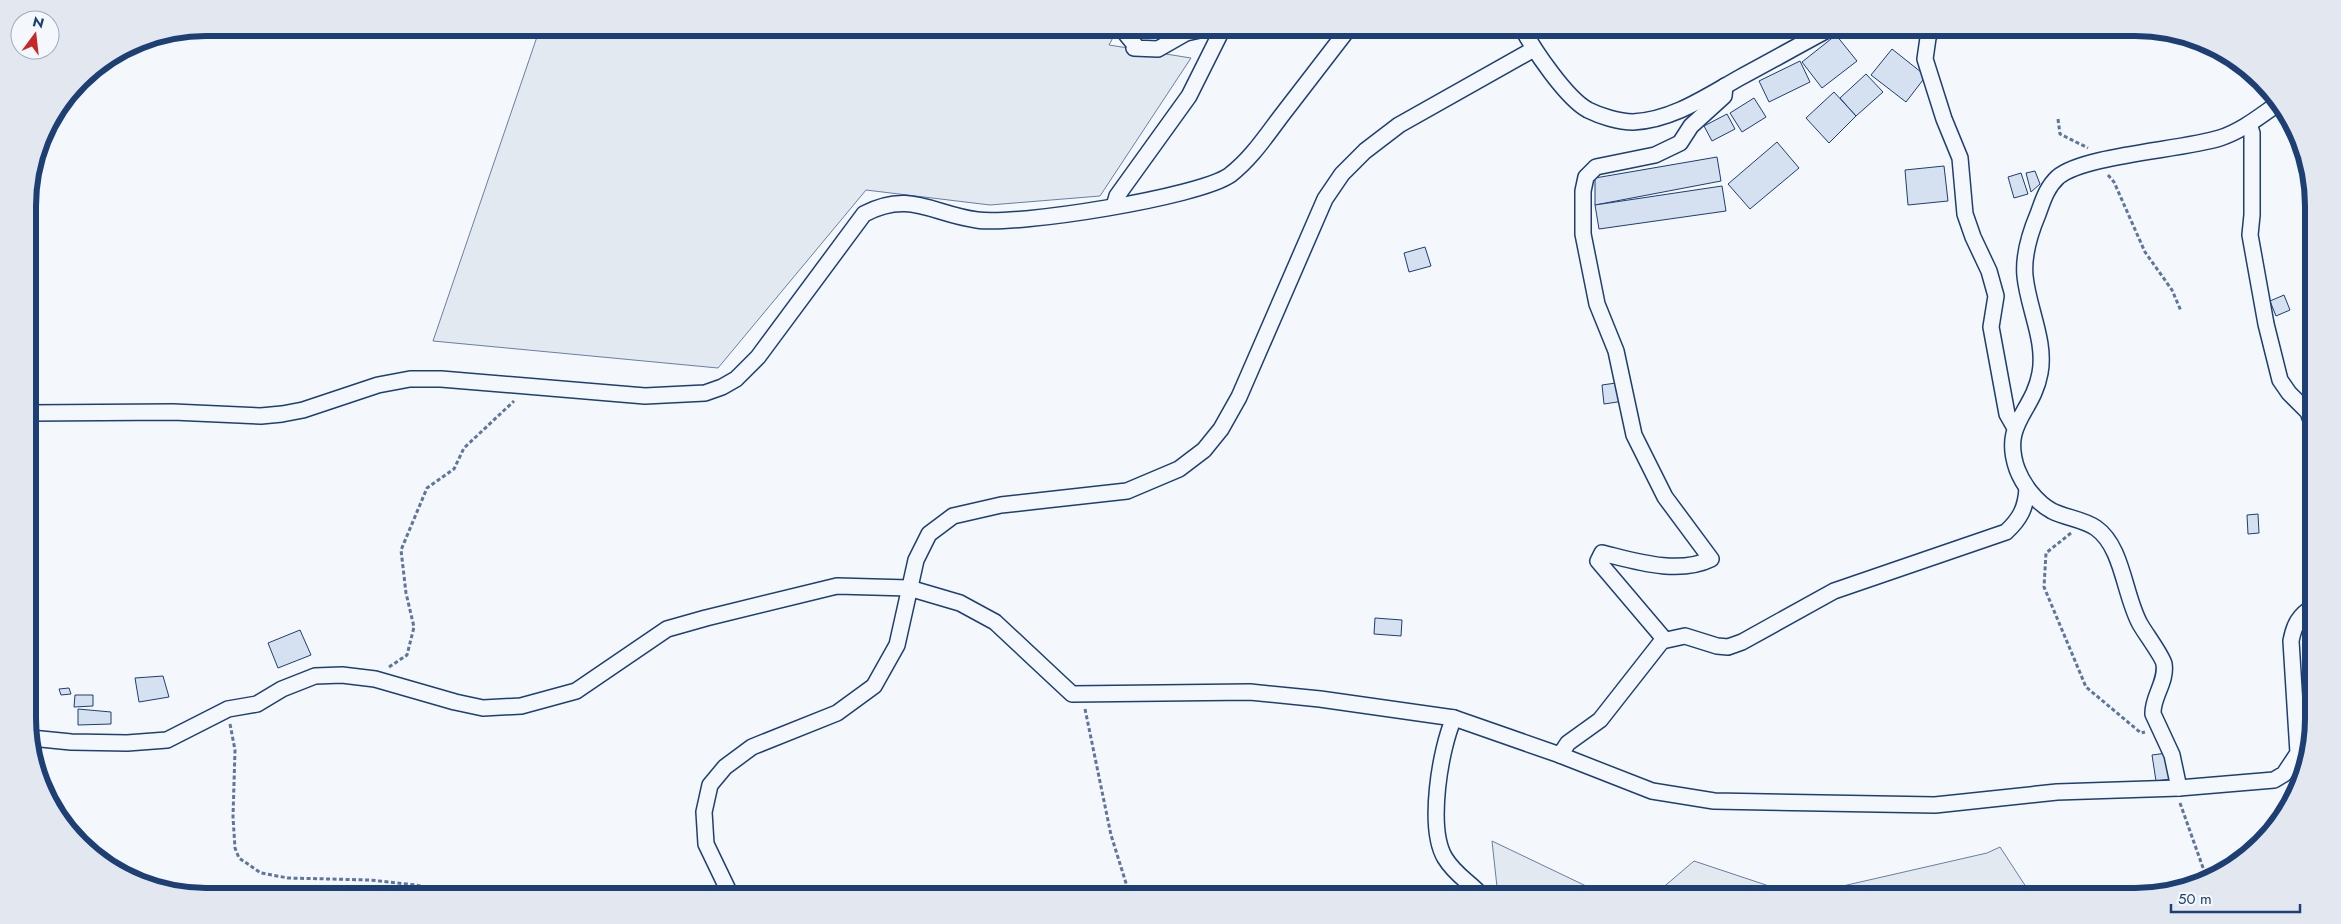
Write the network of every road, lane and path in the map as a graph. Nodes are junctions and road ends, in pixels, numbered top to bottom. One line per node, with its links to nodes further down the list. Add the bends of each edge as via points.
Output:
1 (1180, 36): 7 (street, via 1158,49 1134,48)
2 (1219, 36): 14 (street, via 1189,96 1117,196)
3 (1343, 36): 14 (street, via 1251,156 1228,176 1204,186)
4 (1527, 36): 8 (street)
5 (1816, 36): 9 (street)
6 (1929, 36): 19 (street, via 1925,58 1960,158 1965,214 1996,296 1991,327 2007,414)
7 (1128, 37)
8 (1534, 49): 9 (street, via 1571,95 1588,110 1631,122 1660,118); 22 (street, via 1398,125 1364,151 1342,174 1325,199 1239,397 1221,429 1204,450 1179,469 1126,491 1001,505 953,516 929,534 916,560)
9 (1725, 86): 24 (street, via 1724,96 1691,126 1680,143 1655,155 1596,168 1586,177 1583,191 1583,234 1597,304 1616,351 1634,435 1665,497 1711,558 1700,564 1656,565 1602,553 1598,561)
10 (2273, 107): 12 (street)
11 (2058, 119): 13 (path, via 2060,134 2088,147)
12 (2249, 124): 13 (street, via 2212,140); 17 (street, via 2252,133 2250,235 2266,324 2280,380)
13 (2095, 162): 15 (path, via 2114,182 2144,252 2172,290); 19 (street, via 2069,170 2048,186 2031,232 2025,276 2042,362 2034,393)
14 (1114, 206): 16 (street, via 1015,220 977,220 908,203 879,206 864,214 758,357 736,379 722,387 705,393 644,396)
15 (2181, 311)
16 (528, 387): 18 (street, via 410,379 378,385 304,410 261,416 173,412); 25 (path, via 464,448 454,469 427,488 401,550 414,627 407,655)
17 (2305, 409)
18 (37, 413)
19 (2015, 428): 20 (street, via 2011,440 2013,456)
20 (2026, 488): 21 (street, via 2050,510); 24 (street, via 2022,513 2006,532 1834,591 1728,647 1685,636)
21 (2075, 519): 29 (street, via 2106,536 2114,550 2128,598 2164,663 2162,683 2152,706); 29 (path, via 2075,530 2046,553 2044,587 2086,687 2140,733)
22 (909, 588): 25 (street, via 837,586 667,629 576,691 521,706 473,706); 26 (street, via 960,602 995,622 1072,694); 36 (street, via 897,645 874,686 837,713 752,747 725,767 710,785 704,812 706,844)
23 (2305, 612): 32 (street, via 2294,624 2291,641 2298,753 2291,766 2274,780)
24 (1665, 640): 31 (street, via 1600,720 1568,743)
25 (371, 678): 27 (street, via 315,676 282,689 257,704)
26 (1081, 694): 28 (street, via 1250,692); 37 (path, via 1111,835)
27 (228, 709): 30 (street, via 168,740 127,743); 35 (path, via 235,750 233,817 235,848 239,858 262,873 288,878 379,881)
28 (1454, 718): 31 (street); 34 (street, via 1448,730 1442,761 1435,818 1444,856 1456,874)
29 (2159, 727): 32 (street, via 2172,755)
30 (38, 739)
31 (1560, 754): 32 (street, via 1652,791 1714,801 1935,805 2057,792)
32 (2179, 788): 33 (path, via 2178,798)
33 (2205, 872)
34 (1474, 887)
35 (425, 888)
36 (728, 888)
37 (1127, 888)

